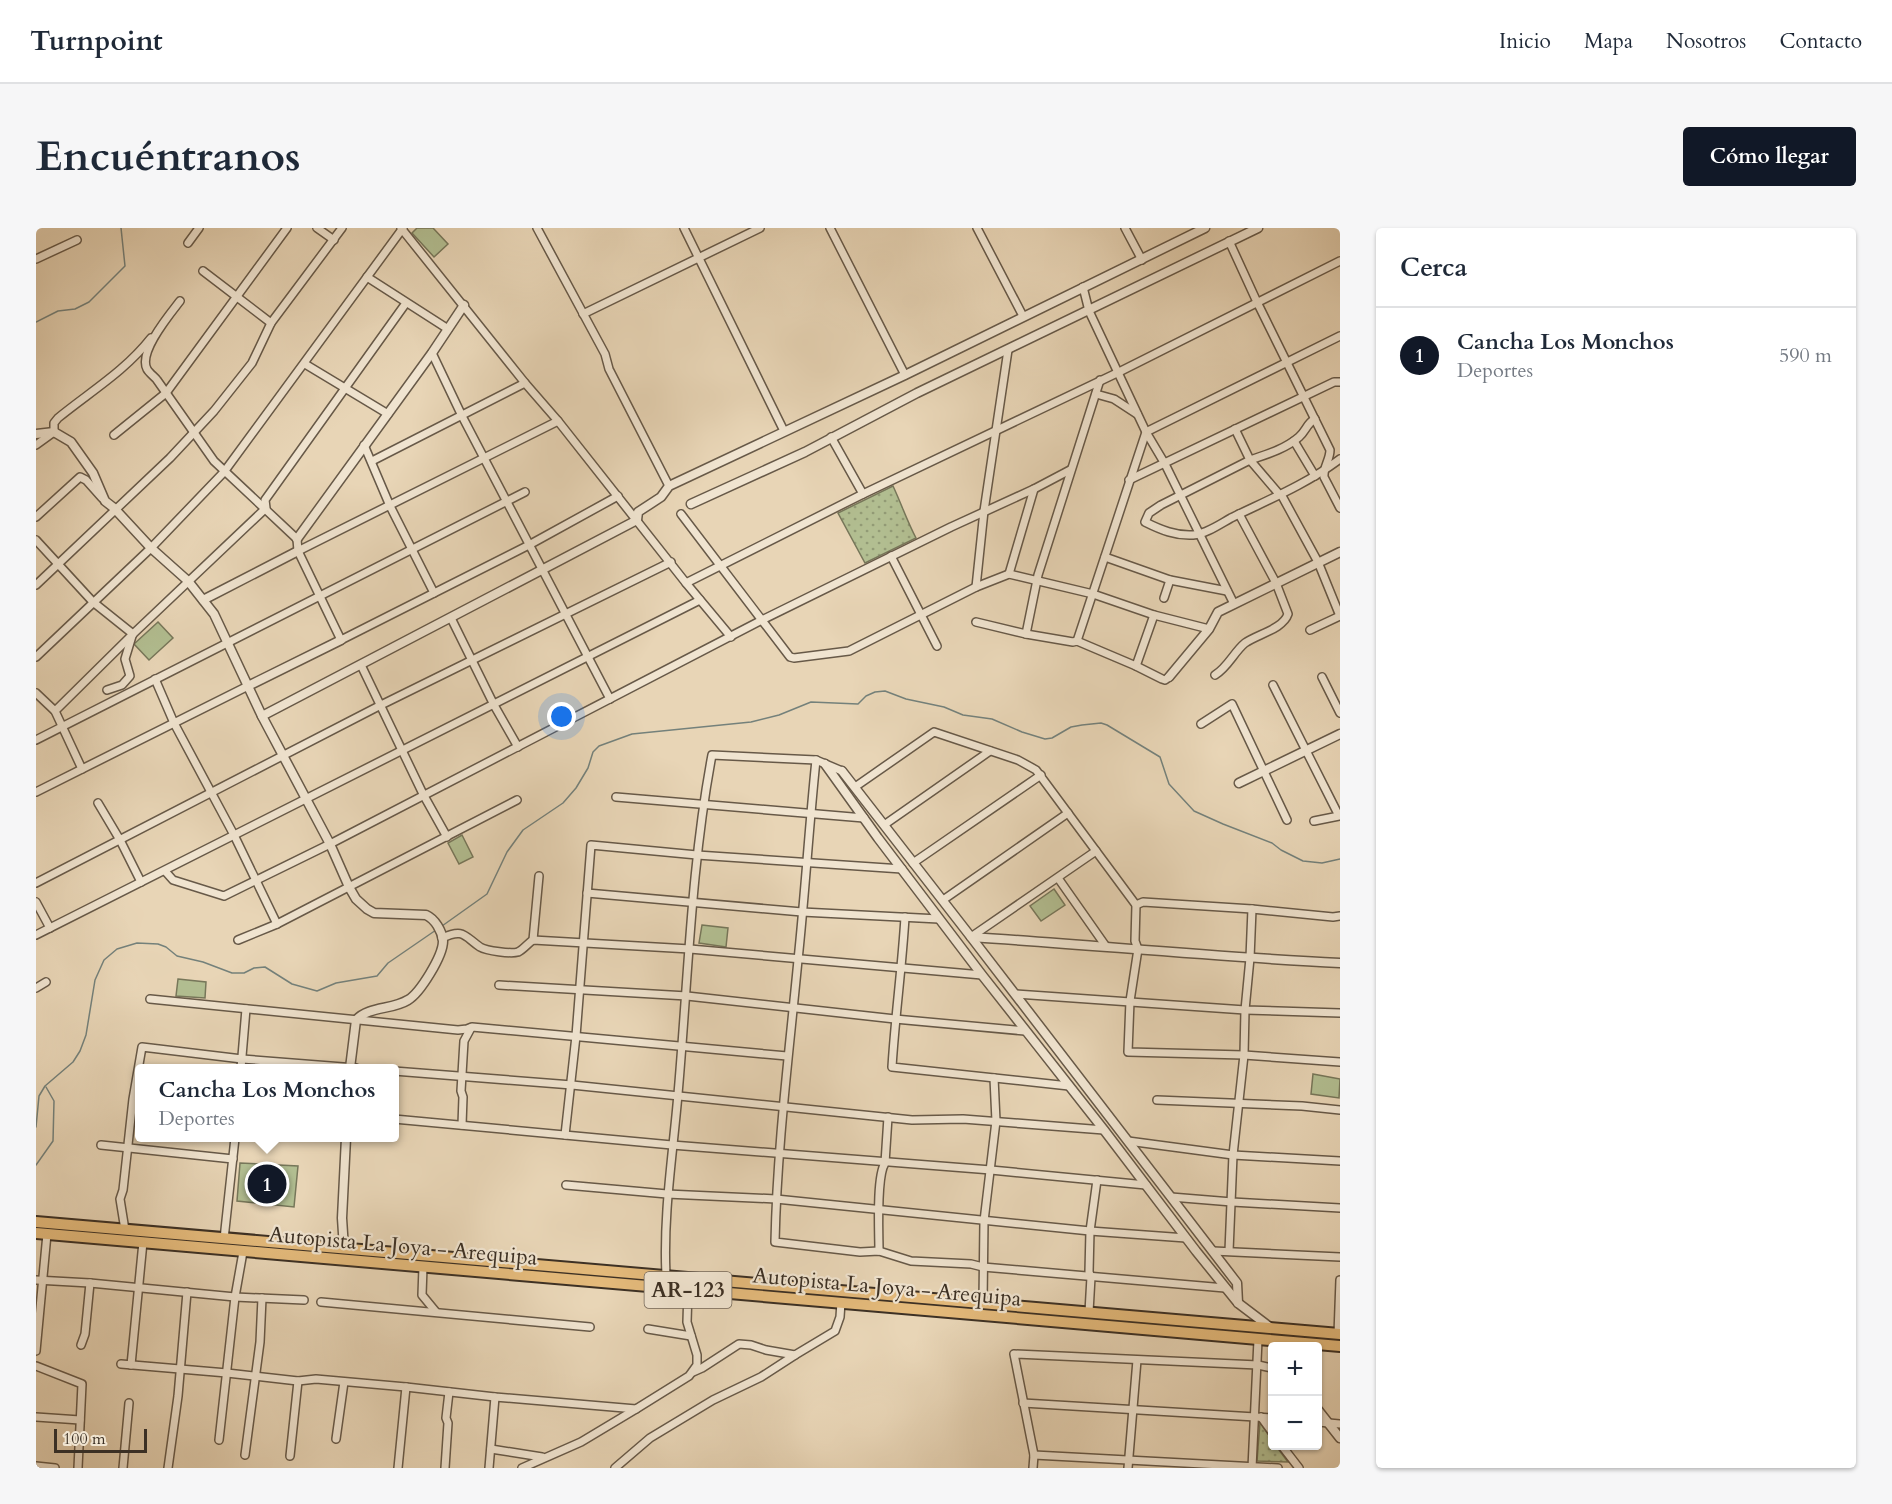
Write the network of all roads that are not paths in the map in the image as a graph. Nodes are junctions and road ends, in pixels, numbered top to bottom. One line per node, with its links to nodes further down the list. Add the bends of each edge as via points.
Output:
1 (200, 228): 17 (street)
2 (287, 228): 25 (street)
3 (317, 228): 15 (street)
4 (342, 228): 15 (street)
5 (402, 228): 23 (street); 29 (street)
6 (537, 228): 31 (street)
7 (684, 228): 19 (street)
8 (760, 228): 19 (street)
9 (830, 228): 42 (street)
10 (977, 228): 32 (street)
11 (1125, 228): 20 (street)
12 (1206, 228): 20 (street)
13 (1258, 228): 16 (street)
14 (77, 240): 18 (street)
15 (334, 240): 33 (street)
16 (1229, 241): 27 (street); 30 (street)
17 (188, 243)
18 (37, 257)
19 (698, 259): 31 (street); 57 (street)
20 (1142, 260): 24 (street)
21 (1340, 261): 27 (street)
22 (203, 271): 25 (street)
23 (367, 277): 28 (street); 40 (street)
24 (1083, 287): 30 (street); 32 (street)
25 (238, 296): 33 (street); 47 (street)
26 (180, 301): 35 (street)
27 (1257, 302): 39 (street); 41 (street)
28 (406, 303): 34 (street); 46 (street)
29 (464, 305): 34 (street); 45 (street)
30 (1089, 311): 37 (street); 41 (street)
31 (583, 314): 77 (street)
32 (1023, 316): 42 (street)
33 (271, 323): 60 (street, via 252,363)
34 (448, 329): 38 (street)
35 (155, 334): 47 (street, via 147,370); 58 (street, via 119,372 58,418)
36 (1340, 336): 39 (street)
37 (1008, 350): 56 (street); 63 (street)
38 (432, 353): 50 (street); 51 (street)
39 (1286, 363): 49 (street); 59 (street)
40 (305, 364): 46 (street); 74 (street)
41 (1119, 372): 43 (street); 52 (street)
42 (905, 375): 57 (street)
43 (1100, 380): 48 (street); 56 (street)
44 (1340, 382): 49 (street)
45 (525, 383): 51 (street); 54 (street)
46 (344, 389): 50 (street); 89 (street, via 265,500)
47 (166, 393): 60 (street); 62 (street)
48 (1096, 394): 52 (street, via 1114,399); 72 (street)
49 (1303, 396): 53 (street); 55 (street)
50 (388, 414): 66 (street)
51 (462, 416): 67 (street); 70 (street)
52 (1139, 416): 59 (street)
53 (1315, 419): 64 (street); 73 (street, via 1330,450)
54 (558, 421): 67 (street); 83 (street)
55 (1235, 429): 69 (street); 71 (street)
56 (996, 430): 80 (street); 91 (street)
57 (784, 431): 77 (street)
58 (54, 432): 61 (street); 65 (street); 84 (street, via 78,450)
59 (1146, 432): 71 (street); 76 (street)
60 (193, 433): 74 (street); 88 (street)
61 (36, 434)
62 (114, 435)
63 (831, 437): 80 (street); 86 (street)
64 (1294, 441): 69 (street); 75 (street)
65 (36, 445)
66 (364, 445): 70 (street); 97 (street)
67 (485, 458): 85 (street); 87 (street)
68 (1340, 459): 73 (street)
69 (1250, 460): 81 (street); 82 (street)
70 (372, 461): 87 (street)
71 (1165, 464): 76 (street); 81 (street)
72 (1070, 470): 78 (street); 112 (street)
73 (1323, 471): 75 (street); 90 (street)
74 (224, 472): 89 (street); 100 (street)
75 (1315, 476): 82 (street)
76 (1129, 480): 105 (street)
77 (669, 486): 95 (street, via 661,497 638,512)
78 (1034, 489): 91 (street); 111 (street)
79 (525, 492): 85 (street)
80 (863, 494): 109 (street)
81 (1180, 494): 96 (street); 96 (street, via 1149,513 1145,522 1179,535)
82 (1279, 495): 93 (street); 107 (street)
83 (618, 496): 95 (street); 99 (street)
84 (105, 501): 88 (street); 94 (street, via 80,477)
85 (508, 501): 99 (street); 101 (street)
86 (691, 504)
87 (390, 506): 101 (street); 102 (street)
88 (114, 508): 100 (street); 108 (street)
89 (266, 508): 97 (street); 114 (street)
90 (1340, 508)
91 (984, 511): 104 (street); 118 (street)
92 (681, 514): 109 (street)
93 (1239, 514): 96 (street); 115 (street)
94 (36, 517)
95 (637, 520): 106 (street); 110 (street)
96 (1199, 534): 119 (street)
97 (297, 539): 102 (street)
98 (36, 540): 108 (street)
99 (529, 544): 110 (street); 120 (street)
100 (151, 548): 114 (street); 126 (street)
101 (413, 549): 120 (street); 122 (street)
102 (298, 551): 122 (street); 124 (street)
103 (1340, 552): 107 (street)
104 (891, 556): 129 (street); 133 (street)
105 (1106, 557): 113 (street); 121 (street)
106 (671, 562): 116 (street); 128 (street)
107 (1318, 562): 115 (street); 131 (street)
108 (57, 564): 117 (street); 126 (street)
109 (722, 566): 116 (street); 133 (street)
110 (544, 570): 128 (street); 132 (street)
111 (1009, 574): 112 (street); 118 (street)
112 (1038, 579): 121 (street); 138 (street)
113 (1170, 580): 119 (street); 123 (street)
114 (188, 581): 124 (street); 137 (street)
115 (1276, 583): 127 (street); 149 (street, via 1288,614 1285,623 1245,643)
116 (686, 584): 125 (street)
117 (36, 585)
118 (976, 587): 129 (street)
119 (1227, 591): 127 (street)
120 (434, 593): 140 (street)
121 (1093, 594): 130 (street); 141 (street)
122 (320, 596): 140 (street); 142 (street)
123 (1164, 598)
124 (203, 600): 142 (street)
125 (700, 600): 139 (street); 145 (street)
126 (93, 602): 137 (street); 144 (street)
127 (1234, 604): 135 (street, via 1218,612)
128 (566, 612): 145 (street); 146 (street)
129 (922, 613): 133 (street, via 849,651 794,658); 143 (street)
130 (1154, 615): 135 (street); 148 (street)
131 (1340, 616): 136 (street)
132 (451, 618): 146 (street); 147 (street)
133 (762, 620): 139 (street)
134 (976, 622): 138 (street)
135 (1209, 629): 150 (street)
136 (1310, 630)
137 (133, 633): 155 (street, via 125,659 130,676 122,685); 160 (street)
138 (1026, 634): 141 (street)
139 (731, 637): 157 (street)
140 (341, 640): 154 (street)
141 (1077, 641): 148 (street)
142 (227, 642): 152 (street); 154 (street)
143 (937, 645)
144 (36, 657)
145 (588, 657): 157 (street); 159 (street)
146 (473, 660): 158 (street); 159 (street)
147 (361, 665): 158 (street); 162 (street)
148 (1136, 666): 150 (street, via 1162,679)
149 (1215, 675)
150 (1169, 677)
151 (1322, 677): 161 (street)
152 (155, 679): 163 (street); 165 (street)
153 (1273, 685): 169 (street)
154 (248, 686): 162 (street); 163 (street)
155 (107, 690)
156 (36, 693): 160 (street)
157 (610, 699): 168 (street)
158 (381, 705): 170 (street); 172 (street)
159 (494, 705): 168 (street); 170 (street)
160 (55, 711): 165 (street)
161 (1340, 713)
162 (262, 716): 172 (street)
163 (174, 723): 175 (street); 182 (street)
164 (1201, 724): 177 (street, via 1232,704)
165 (61, 727): 167 (street); 175 (street)
166 (1340, 734): 169 (street)
167 (36, 740)
168 (518, 747): 183 (street)
169 (1306, 749): 177 (street); 193 (street, via 1339,816)
170 (402, 751): 183 (street); 185 (street)
171 (990, 751): 178 (street, via 1018,760); 180 (street, via 934,732); 194 (street)
172 (284, 756): 182 (street); 185 (street)
173 (816, 760): 174 (street); 188 (street, via 712,754); 190 (street)
174 (825, 764): 176 (street); 191 (street)
175 (82, 770): 181 (street)
176 (842, 771): 180 (street)
177 (1265, 771): 179 (street); 192 (street)
178 (1041, 775): 189 (street); 202 (street)
179 (1239, 783)
180 (855, 788): 194 (street)
181 (36, 792)
182 (213, 793): 195 (street); 197 (street)
183 (423, 794): 196 (street); 198 (street)
184 (616, 797): 188 (street)
185 (307, 798): 195 (street); 198 (street)
186 (517, 800): 196 (street)
187 (98, 803): 197 (street)
188 (702, 804): 190 (street); 200 (street)
189 (1068, 813): 199 (street); 212 (street)
190 (810, 814): 191 (street); 201 (street)
191 (864, 818): 203 (street)
192 (1287, 820)
193 (1314, 821)
194 (884, 825): 202 (street)
195 (234, 835): 204 (street); 207 (street)
196 (447, 837): 210 (street)
197 (120, 840): 208 (street); 209 (street)
198 (330, 844): 207 (street); 210 (street)
199 (1096, 852): 206 (street); 215 (street)
200 (697, 855): 201 (street); 211 (street, via 591,844); 214 (street)
201 (806, 863): 203 (street); 217 (street)
202 (913, 863): 212 (street)
203 (902, 869): 220 (street)
204 (165, 871): 207 (street, via 173,880 224,896); 209 (street)
205 (539, 876): 227 (street)
206 (1058, 878): 224 (street); 229 (street)
207 (256, 880): 221 (street)
208 (36, 882)
209 (141, 882): 222 (street)
210 (349, 887): 221 (street); 225 (street, via 375,913 430,917)
211 (587, 893): 214 (street); 228 (street)
212 (943, 900): 224 (street)
213 (36, 902): 222 (street)
214 (692, 904): 217 (street); 230 (street)
215 (1136, 905): 216 (street, via 1143,902); 231 (street)
216 (1252, 909): 218 (street); 233 (street)
217 (802, 912): 219 (street); 232 (street)
218 (1340, 916)
219 (905, 917): 220 (street); 235 (street)
220 (939, 919): 236 (street)
221 (277, 924): 226 (street)
222 (50, 928): 223 (street)
223 (36, 935)
224 (971, 937): 229 (street); 241 (street)
225 (442, 938): 227 (street, via 464,934 481,947 507,953 522,950); 250 (street, via 438,957 416,993 401,1004 374,1010)
226 (238, 940)
227 (533, 940): 228 (street)
228 (582, 943): 230 (street); 240 (street)
229 (1105, 945): 231 (street)
230 (690, 949): 232 (street); 242 (street)
231 (1138, 949): 233 (street); 244 (street)
232 (799, 958): 235 (street); 245 (street)
233 (1250, 958): 234 (street); 247 (street)
234 (1340, 963)
235 (902, 968): 236 (street); 249 (street)
236 (982, 975): 252 (street)
237 (46, 982): 239 (street)
238 (499, 985): 240 (street)
239 (36, 988)
240 (579, 989): 242 (street); 253 (street)
241 (1015, 994): 244 (street); 280 (street)
242 (687, 996): 245 (street); 254 (street)
243 (150, 999): 246 (street)
244 (1130, 1001): 247 (street); 255 (street, via 1128,1052)
245 (793, 1007): 249 (street); 256 (street)
246 (246, 1009): 250 (street); 257 (street)
247 (1245, 1010): 248 (street); 255 (street)
248 (1340, 1013)
249 (895, 1019): 252 (street); 265 (street, via 892,1067)
250 (356, 1020): 251 (street, via 458,1030); 262 (street)
251 (472, 1027): 253 (street); 264 (street, via 465,1035)
252 (1025, 1031): 267 (street)
253 (576, 1036): 254 (street); 266 (street)
254 (681, 1046): 256 (street); 268 (street)
255 (1244, 1055): 258 (street); 271 (street)
256 (787, 1056): 272 (street)
257 (242, 1059): 259 (street, via 142,1047); 260 (street); 261 (street)
258 (1340, 1062)
259 (140, 1064)
260 (241, 1064)
261 (303, 1064)
262 (351, 1064)
263 (399, 1071): 264 (street)
264 (462, 1075): 266 (street); 277 (street)
265 (994, 1077): 267 (street); 276 (street)
266 (572, 1085): 268 (street); 279 (street)
267 (1069, 1086): 278 (street)
268 (678, 1095): 272 (street); 284 (street)
269 (1157, 1100): 271 (street)
270 (135, 1104): 285 (street)
271 (1238, 1104): 273 (street); 287 (street)
272 (784, 1107): 274 (street); 286 (street)
273 (1340, 1110)
274 (888, 1117): 276 (street); 290 (street)
275 (399, 1119): 277 (street)
276 (996, 1121): 278 (street); 291 (street)
277 (462, 1125): 279 (street)
278 (1104, 1130): 294 (street)
279 (565, 1135): 284 (street)
280 (1128, 1141): 287 (street); 296 (street)
281 (235, 1142): 288 (street)
282 (346, 1142): 309 (street)
283 (101, 1145): 285 (street)
284 (672, 1145): 286 (street); 295 (street)
285 (127, 1148): 288 (street); 303 (street, via 120,1199)
286 (780, 1154): 290 (street); 297 (street)
287 (1233, 1155): 289 (street); 298 (street)
288 (233, 1159): 307 (street)
289 (1340, 1161)
290 (885, 1163): 291 (street); 300 (street)
291 (991, 1170): 292 (street); 301 (street)
292 (1097, 1180): 294 (street); 304 (street)
293 (566, 1185): 295 (street)
294 (1146, 1185): 306 (street)
295 (667, 1194): 297 (street); 317 (street)
296 (1171, 1197): 298 (street); 311 (street)
297 (776, 1199): 300 (street); 310 (street, via 775,1242)
298 (1232, 1202): 299 (street); 312 (street)
299 (1340, 1208)
300 (879, 1209): 301 (street); 310 (street)
301 (984, 1221): 304 (street); 316 (street)
302 (36, 1222): 303 (main road, Autopista La Joya - Arequipa / AR-123)
303 (125, 1230): 307 (main road, Autopista La Joya - Arequipa / AR-123)
304 (1090, 1232): 306 (street); 318 (street)
305 (41, 1233): 308 (main road, Autopista La Joya - Arequipa / AR-123); 319 (street)
306 (1186, 1238): 322 (street)
307 (224, 1239): 309 (main road, Autopista La Joya - Arequipa / AR-123)
308 (143, 1242): 313 (main road, Autopista La Joya - Arequipa / AR-123); 323 (street)
309 (344, 1250): 317 (main road, Autopista La Joya - Arequipa / AR-123)
310 (879, 1251): 316 (street, via 911,1261 964,1263)
311 (1213, 1251): 312 (street); 332 (street, via 1237,1282)
312 (1229, 1251): 314 (street)
313 (243, 1252): 315 (main road, Autopista La Joya - Arequipa / AR-123); 326 (street)
314 (1340, 1257)
315 (423, 1267): 324 (main road, Autopista La Joya - Arequipa / AR-123); 333 (street, via 422,1295)
316 (983, 1268): 318 (street); 331 (street)
317 (666, 1275): 331 (main road, Autopista La Joya - Arequipa / AR-123)
318 (1091, 1277): 322 (street); 334 (street)
319 (39, 1280): 321 (street); 343 (street)
320 (1340, 1280): 338 (street)
321 (90, 1282): 323 (street); 341 (street)
322 (1225, 1287): 332 (street)
323 (138, 1288): 325 (street); 347 (street)
324 (687, 1290): 330 (main road, Autopista La Joya - Arequipa / AR-123); 339 (street)
325 (187, 1292): 326 (street); 351 (street)
326 (235, 1297): 327 (street); 353 (street)
327 (262, 1298): 328 (street); 354 (street)
328 (304, 1300)
329 (321, 1302): 333 (street)
330 (841, 1302): 340 (main road, Autopista La Joya - Arequipa / AR-123); 344 (street, via 836,1330)
331 (983, 1302): 334 (main road, Autopista La Joya - Arequipa / AR-123)
332 (1238, 1304): 336 (street)
333 (436, 1312): 335 (street)
334 (1089, 1312): 336 (main road, Autopista La Joya - Arequipa / AR-123)
335 (590, 1327)
336 (1271, 1328): 338 (main road, Autopista La Joya - Arequipa / AR-123)
337 (648, 1329): 339 (street)
338 (1339, 1334)
339 (691, 1336): 352 (street, via 697,1359)
340 (1258, 1340): 342 (main road, Autopista La Joya - Arequipa / AR-123); 348 (street)
341 (81, 1345)
342 (1340, 1346)
343 (36, 1351)
344 (795, 1355): 352 (street, via 739,1344); 393 (street, via 650,1438)
345 (1137, 1360): 348 (street); 361 (street, via 1014,1354); 363 (street)
346 (120, 1364): 347 (street)
347 (131, 1365): 351 (street)
348 (1258, 1365): 350 (street); 366 (street)
349 (36, 1366): 368 (street, via 82,1384)
350 (1268, 1367)
351 (179, 1370): 353 (street); 388 (street)
352 (693, 1372): 362 (street)
353 (227, 1373): 354 (street); 375 (street)
354 (254, 1376): 355 (street); 378 (street)
355 (298, 1381): 356 (street); 380 (street)
356 (344, 1382): 357 (street); 374 (street)
357 (406, 1387): 358 (street); 389 (street)
358 (449, 1392): 359 (street); 390 (street)
359 (495, 1397): 362 (street); 376 (street)
360 (129, 1403): 387 (street)
361 (1023, 1403): 363 (street); 379 (street)
362 (636, 1409): 381 (street, via 581,1442)
363 (1132, 1410): 366 (street); 382 (street)
364 (1322, 1415): 370 (street)
365 (36, 1416): 368 (street)
366 (1258, 1417): 367 (street); 372 (street); 384 (street)
367 (1268, 1418)
368 (80, 1420): 386 (street)
369 (1322, 1422): 370 (street)
370 (1328, 1422): 371 (street); 373 (street)
371 (1340, 1424)
372 (1268, 1428)
373 (1340, 1438)
374 (336, 1439)
375 (219, 1440)
376 (491, 1449): 381 (street); 391 (street)
377 (1285, 1450): 397 (street)
378 (245, 1455)
379 (1034, 1455): 382 (street); 394 (street)
380 (290, 1456)
381 (544, 1457): 392 (street)
382 (1128, 1460): 384 (street); 395 (street)
383 (36, 1466): 385 (street)
384 (1252, 1467): 396 (street)
385 (55, 1468)
386 (78, 1468)
387 (123, 1468)
388 (168, 1468)
389 (398, 1468)
390 (445, 1468)
391 (489, 1468)
392 (522, 1468)
393 (615, 1468)
394 (1033, 1468)
395 (1128, 1468)
396 (1278, 1468)
397 (1299, 1468)

